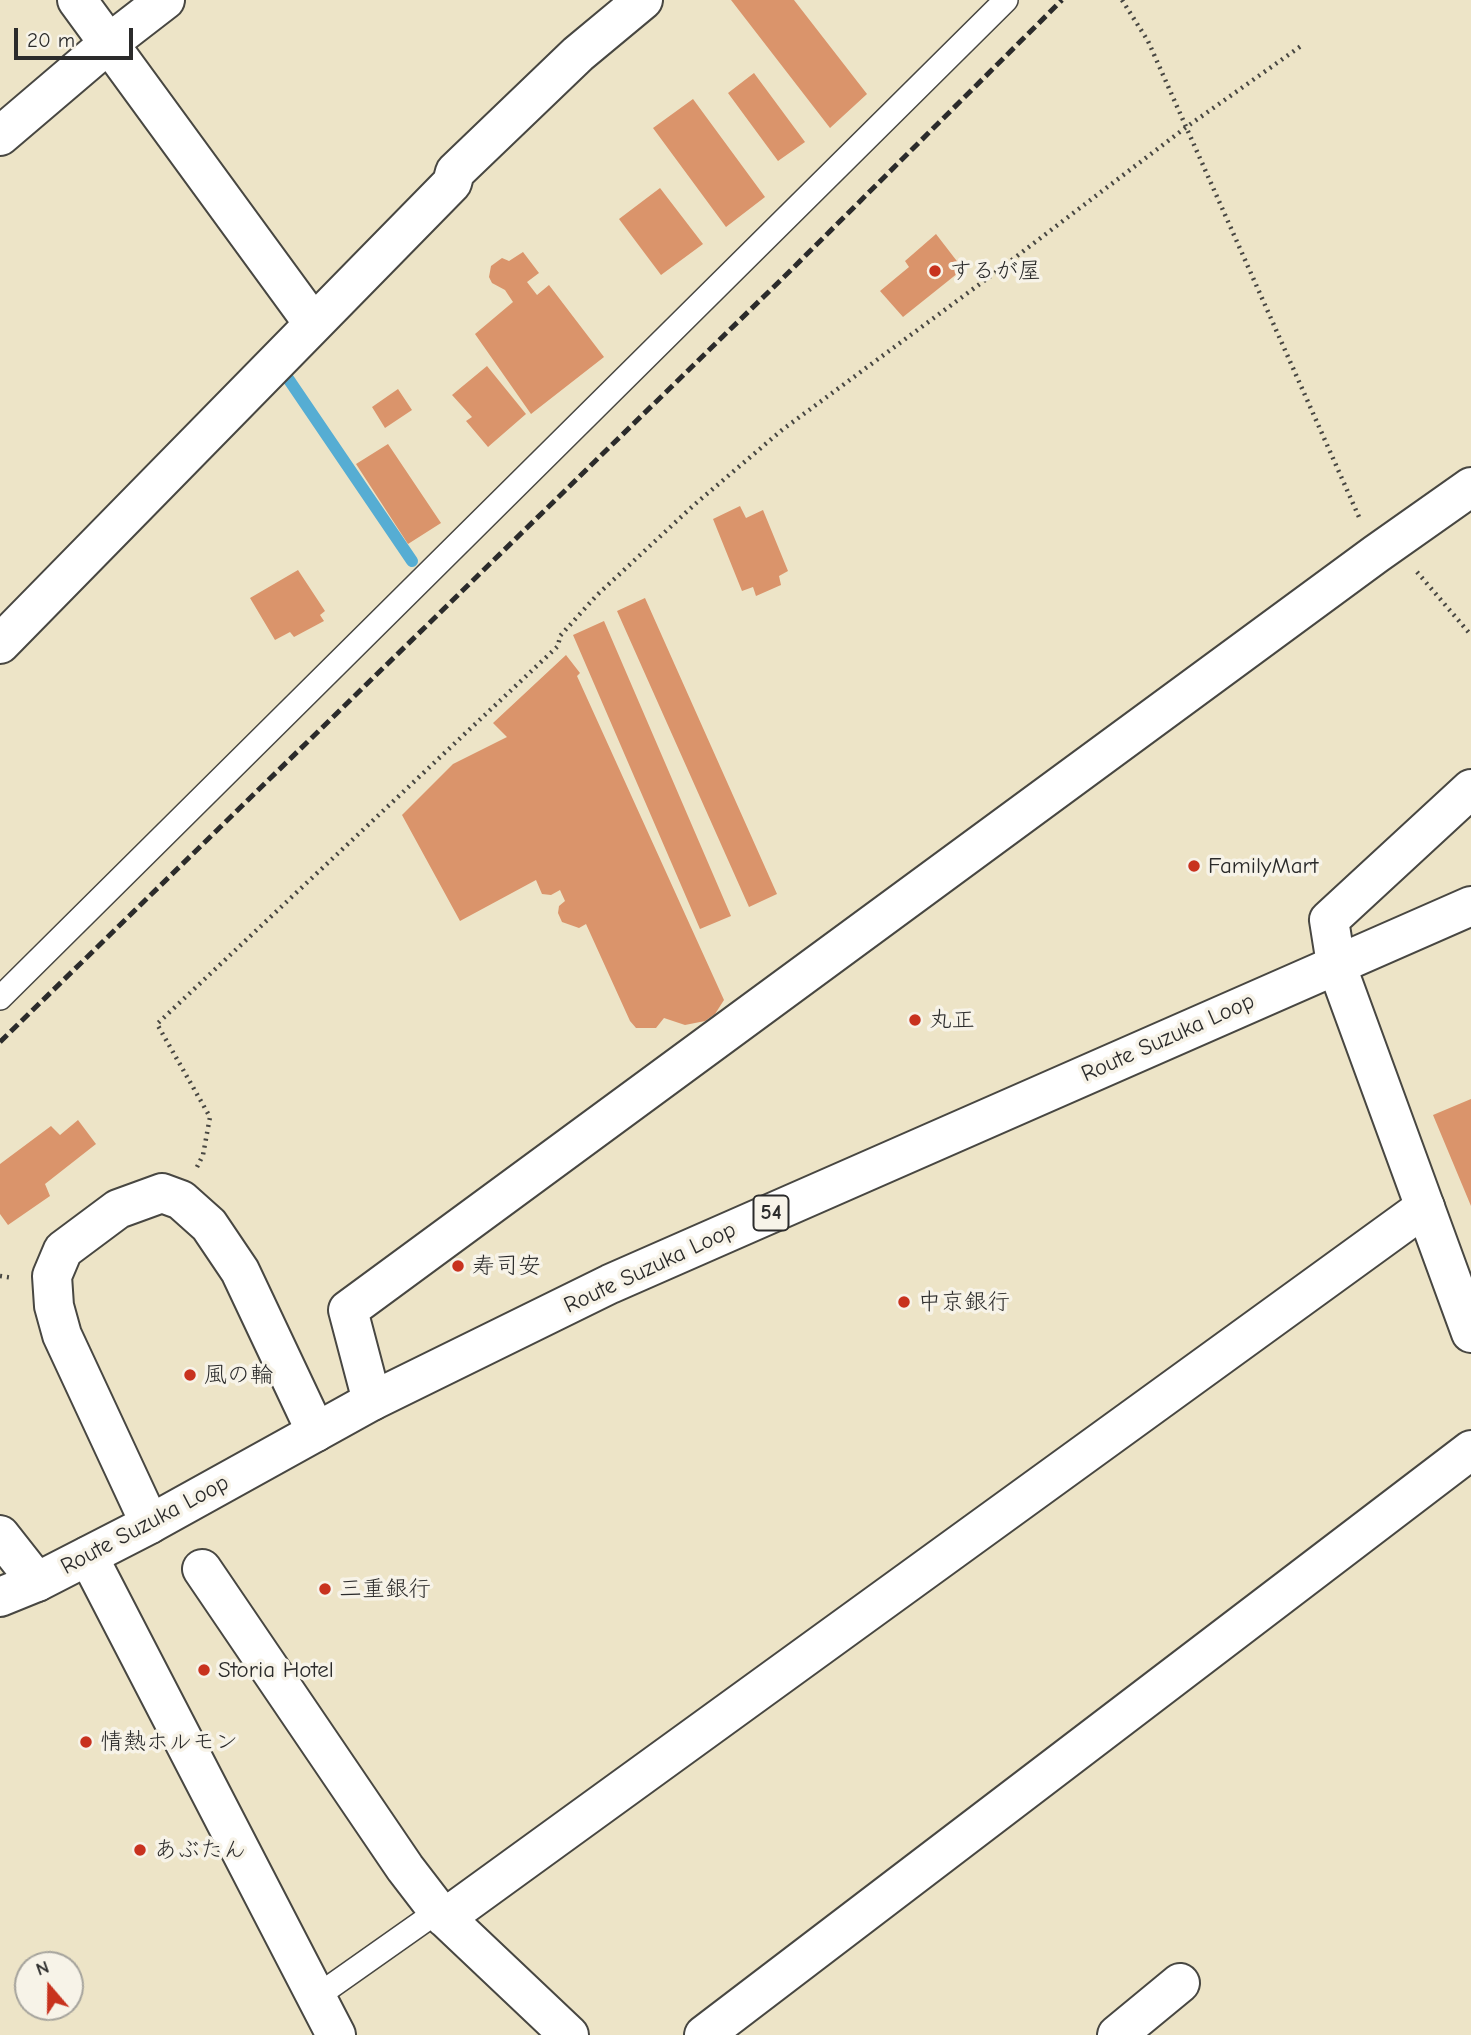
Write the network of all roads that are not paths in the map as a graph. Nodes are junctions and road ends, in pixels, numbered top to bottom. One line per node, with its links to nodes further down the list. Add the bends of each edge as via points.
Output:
1 (77, 0): 5 (street)
2 (165, 0): 5 (street)
3 (643, 0): 7 (street, via 578,54 455,172 452,183)
4 (1006, 0): 13 (lane)
5 (108, 44): 6 (street); 7 (street)
6 (0, 136)
7 (313, 323): 9 (street)
8 (1471, 487): 17 (street, via 348,1310)
9 (0, 645)
10 (1471, 789): 12 (street, via 1329,920)
11 (1471, 906): 12 (street, Route Suzuka Loop / 54)
12 (1336, 964): 14 (street); 17 (street, Route Suzuka Loop / 54, via 610,1284)
13 (0, 998)
14 (1424, 1207): 15 (street); 26 (street)
15 (1464, 1289): 16 (street)
16 (1471, 1334)
17 (372, 1401): 18 (street, Route Suzuka Loop / 54)
18 (316, 1432): 20 (street, Route Suzuka Loop / 54); 20 (street, via 240,1271 209,1225 181,1200 162,1193 118,1209 63,1250 52,1276 54,1306 62,1335)
19 (1471, 1450): 31 (street)
20 (150, 1524): 22 (street, Route Suzuka Loop / 54)
21 (0, 1535): 24 (street)
22 (88, 1556): 24 (street, Route Suzuka Loop / 54); 28 (street)
23 (202, 1569): 26 (street)
24 (37, 1582): 25 (street, Route Suzuka Loop / 54)
25 (0, 1597)
26 (441, 1915): 28 (lane); 30 (street)
27 (1180, 1983): 32 (street)
28 (316, 1997): 29 (street)
29 (336, 2035)
30 (569, 2035)
31 (704, 2035)
32 (1117, 2035)

